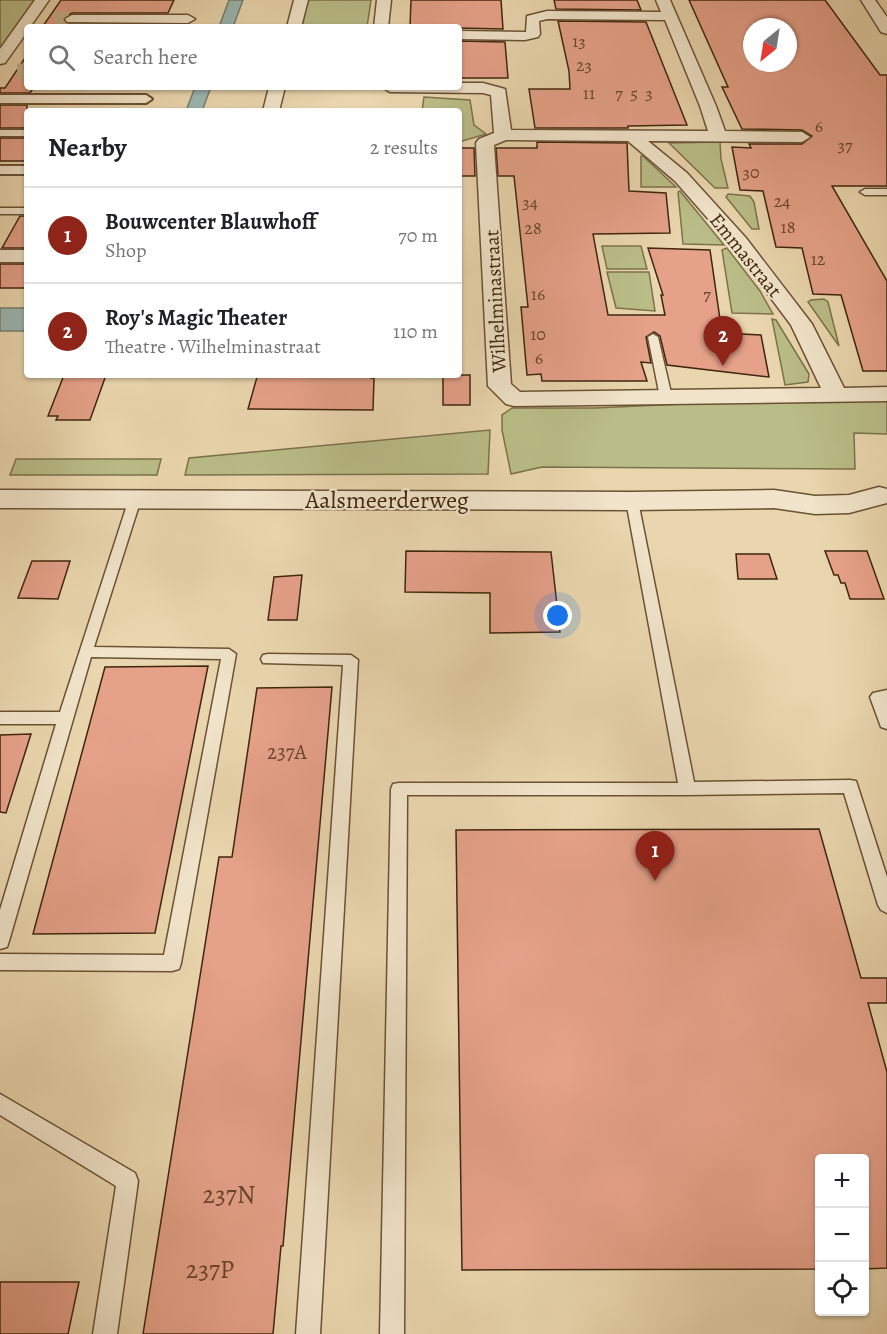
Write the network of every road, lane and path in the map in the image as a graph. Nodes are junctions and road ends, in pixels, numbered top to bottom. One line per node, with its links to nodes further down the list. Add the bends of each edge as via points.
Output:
1 (42, 0): 7 (street)
2 (301, 0): 12 (street)
3 (384, 0): 13 (street)
4 (663, 0): 6 (street)
5 (868, 0): 14 (street)
6 (669, 16): 16 (street, via 547,15 532,19 533,34 525,36); 27 (street)
7 (30, 19): 8 (street); 11 (street)
8 (47, 19)
9 (72, 19): 10 (street)
10 (188, 19)
11 (27, 24)
12 (295, 24)
13 (381, 24)
14 (887, 29)
15 (24, 30): 17 (street)
16 (462, 35)
17 (4, 67)
18 (462, 88): 25 (street, via 500,92)
19 (277, 90): 22 (street)
20 (0, 99): 21 (street)
21 (147, 99)
22 (272, 108)
23 (0, 133): 24 (lane)
24 (24, 133)
25 (502, 135): 26 (street); 40 (street, Wilhelminastraat, via 485,143 500,386 514,399)
26 (632, 136): 27 (street); 38 (street, Emmastraat, via 681,177 739,242 801,324)
27 (718, 137): 28 (street)
28 (802, 137)
29 (0, 170): 30 (street)
30 (24, 170)
31 (865, 192): 32 (lane)
32 (887, 192)
33 (0, 211): 34 (lane)
34 (24, 211)
35 (0, 256): 36 (street)
36 (24, 256)
37 (652, 337): 40 (lane)
38 (836, 394): 39 (street, Wilhelminastraat); 40 (street, Wilhelminastraat)
39 (887, 394)
40 (666, 397)
41 (883, 496): 44 (street, Aalsmeerderweg, via 849,504 815,505 774,499)
42 (0, 499): 43 (street, Aalsmeerderweg)
43 (135, 499): 44 (street, Aalsmeerderweg); 45 (lane)
44 (632, 501): 51 (lane)
45 (85, 652): 49 (lane); 54 (lane, via 229,654 172,963)
46 (268, 659): 57 (lane, via 351,660)
47 (887, 696): 50 (lane, via 878,697)
48 (0, 718): 49 (lane)
49 (65, 718): 53 (lane)
50 (887, 723)
51 (687, 789): 52 (lane, via 850,786); 58 (lane, via 399,789)
52 (887, 905)
53 (0, 941)
54 (0, 962)
55 (0, 1104): 56 (lane, via 127,1181)
56 (105, 1334)
57 (308, 1334)
58 (392, 1334)

